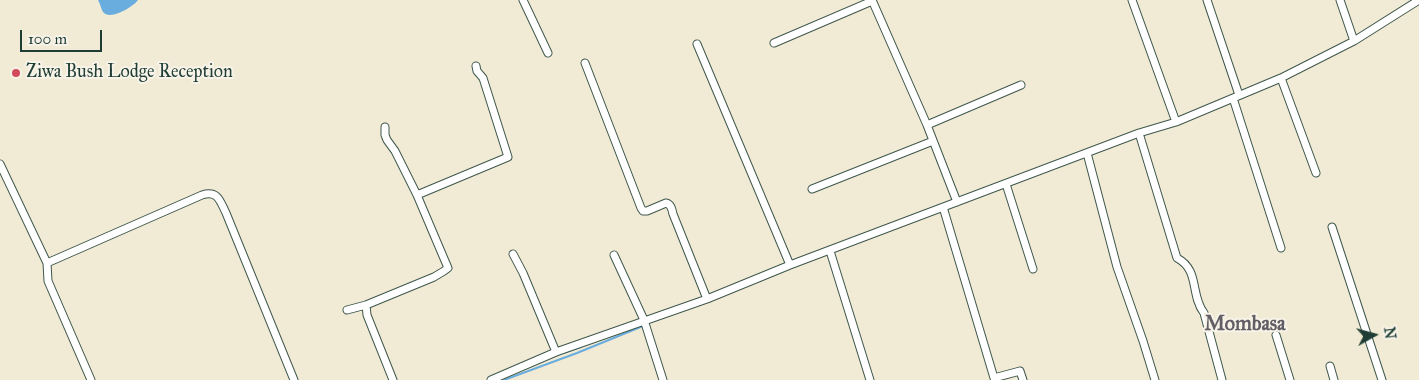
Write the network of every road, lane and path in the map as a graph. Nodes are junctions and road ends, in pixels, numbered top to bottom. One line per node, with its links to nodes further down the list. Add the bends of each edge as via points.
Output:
1 (523, 0): 10 (street)
2 (872, 0): 8 (street); 17 (street)
3 (1132, 0): 16 (street)
4 (1207, 0): 15 (street)
5 (1340, 0): 7 (street)
6 (1419, 0): 7 (street)
7 (1354, 40): 13 (street)
8 (774, 43)
9 (697, 44): 35 (street)
10 (548, 52)
11 (585, 63): 37 (street, via 641,208 647,211 669,203)
12 (476, 66): 26 (street, via 483,78 508,158)
13 (1281, 78): 15 (street); 23 (street)
14 (1021, 85): 17 (street)
15 (1236, 96): 16 (street); 30 (street)
16 (1176, 122): 19 (street)
17 (927, 125): 20 (street)
18 (385, 127): 26 (street, via 387,140)
19 (1139, 132): 21 (street); 52 (street, via 1177,258 1190,270)
20 (933, 141): 25 (street); 27 (street)
21 (1087, 153): 24 (street); 51 (street, via 1117,267)
22 (0, 164): 34 (street)
23 (1316, 173)
24 (1006, 184): 27 (street); 36 (street)
25 (812, 189)
26 (416, 195): 38 (street, via 448,268)
27 (957, 202): 28 (street)
28 (943, 208): 31 (street); 50 (street, via 994,378 1020,371)
29 (1332, 227): 55 (street)
30 (1280, 248)
31 (830, 251): 35 (street); 49 (street)
32 (514, 254): 42 (street)
33 (614, 255): 40 (street)
34 (46, 263): 44 (street, via 48,282); 45 (street, via 202,195 215,195 226,213)
35 (790, 265): 37 (street)
36 (1033, 269)
37 (707, 299): 40 (street)
38 (366, 305): 39 (street); 46 (street)
39 (347, 310)
40 (644, 320): 42 (street); 48 (street)
41 (1276, 335): 53 (street)
42 (556, 352): 47 (street)
43 (1330, 366): 54 (street)
44 (91, 380)
45 (294, 380)
46 (393, 380)
47 (491, 380)
48 (663, 380)
49 (870, 380)
50 (1023, 380)
51 (1155, 380)
52 (1222, 380)
53 (1290, 380)
54 (1334, 380)
55 (1382, 380)

